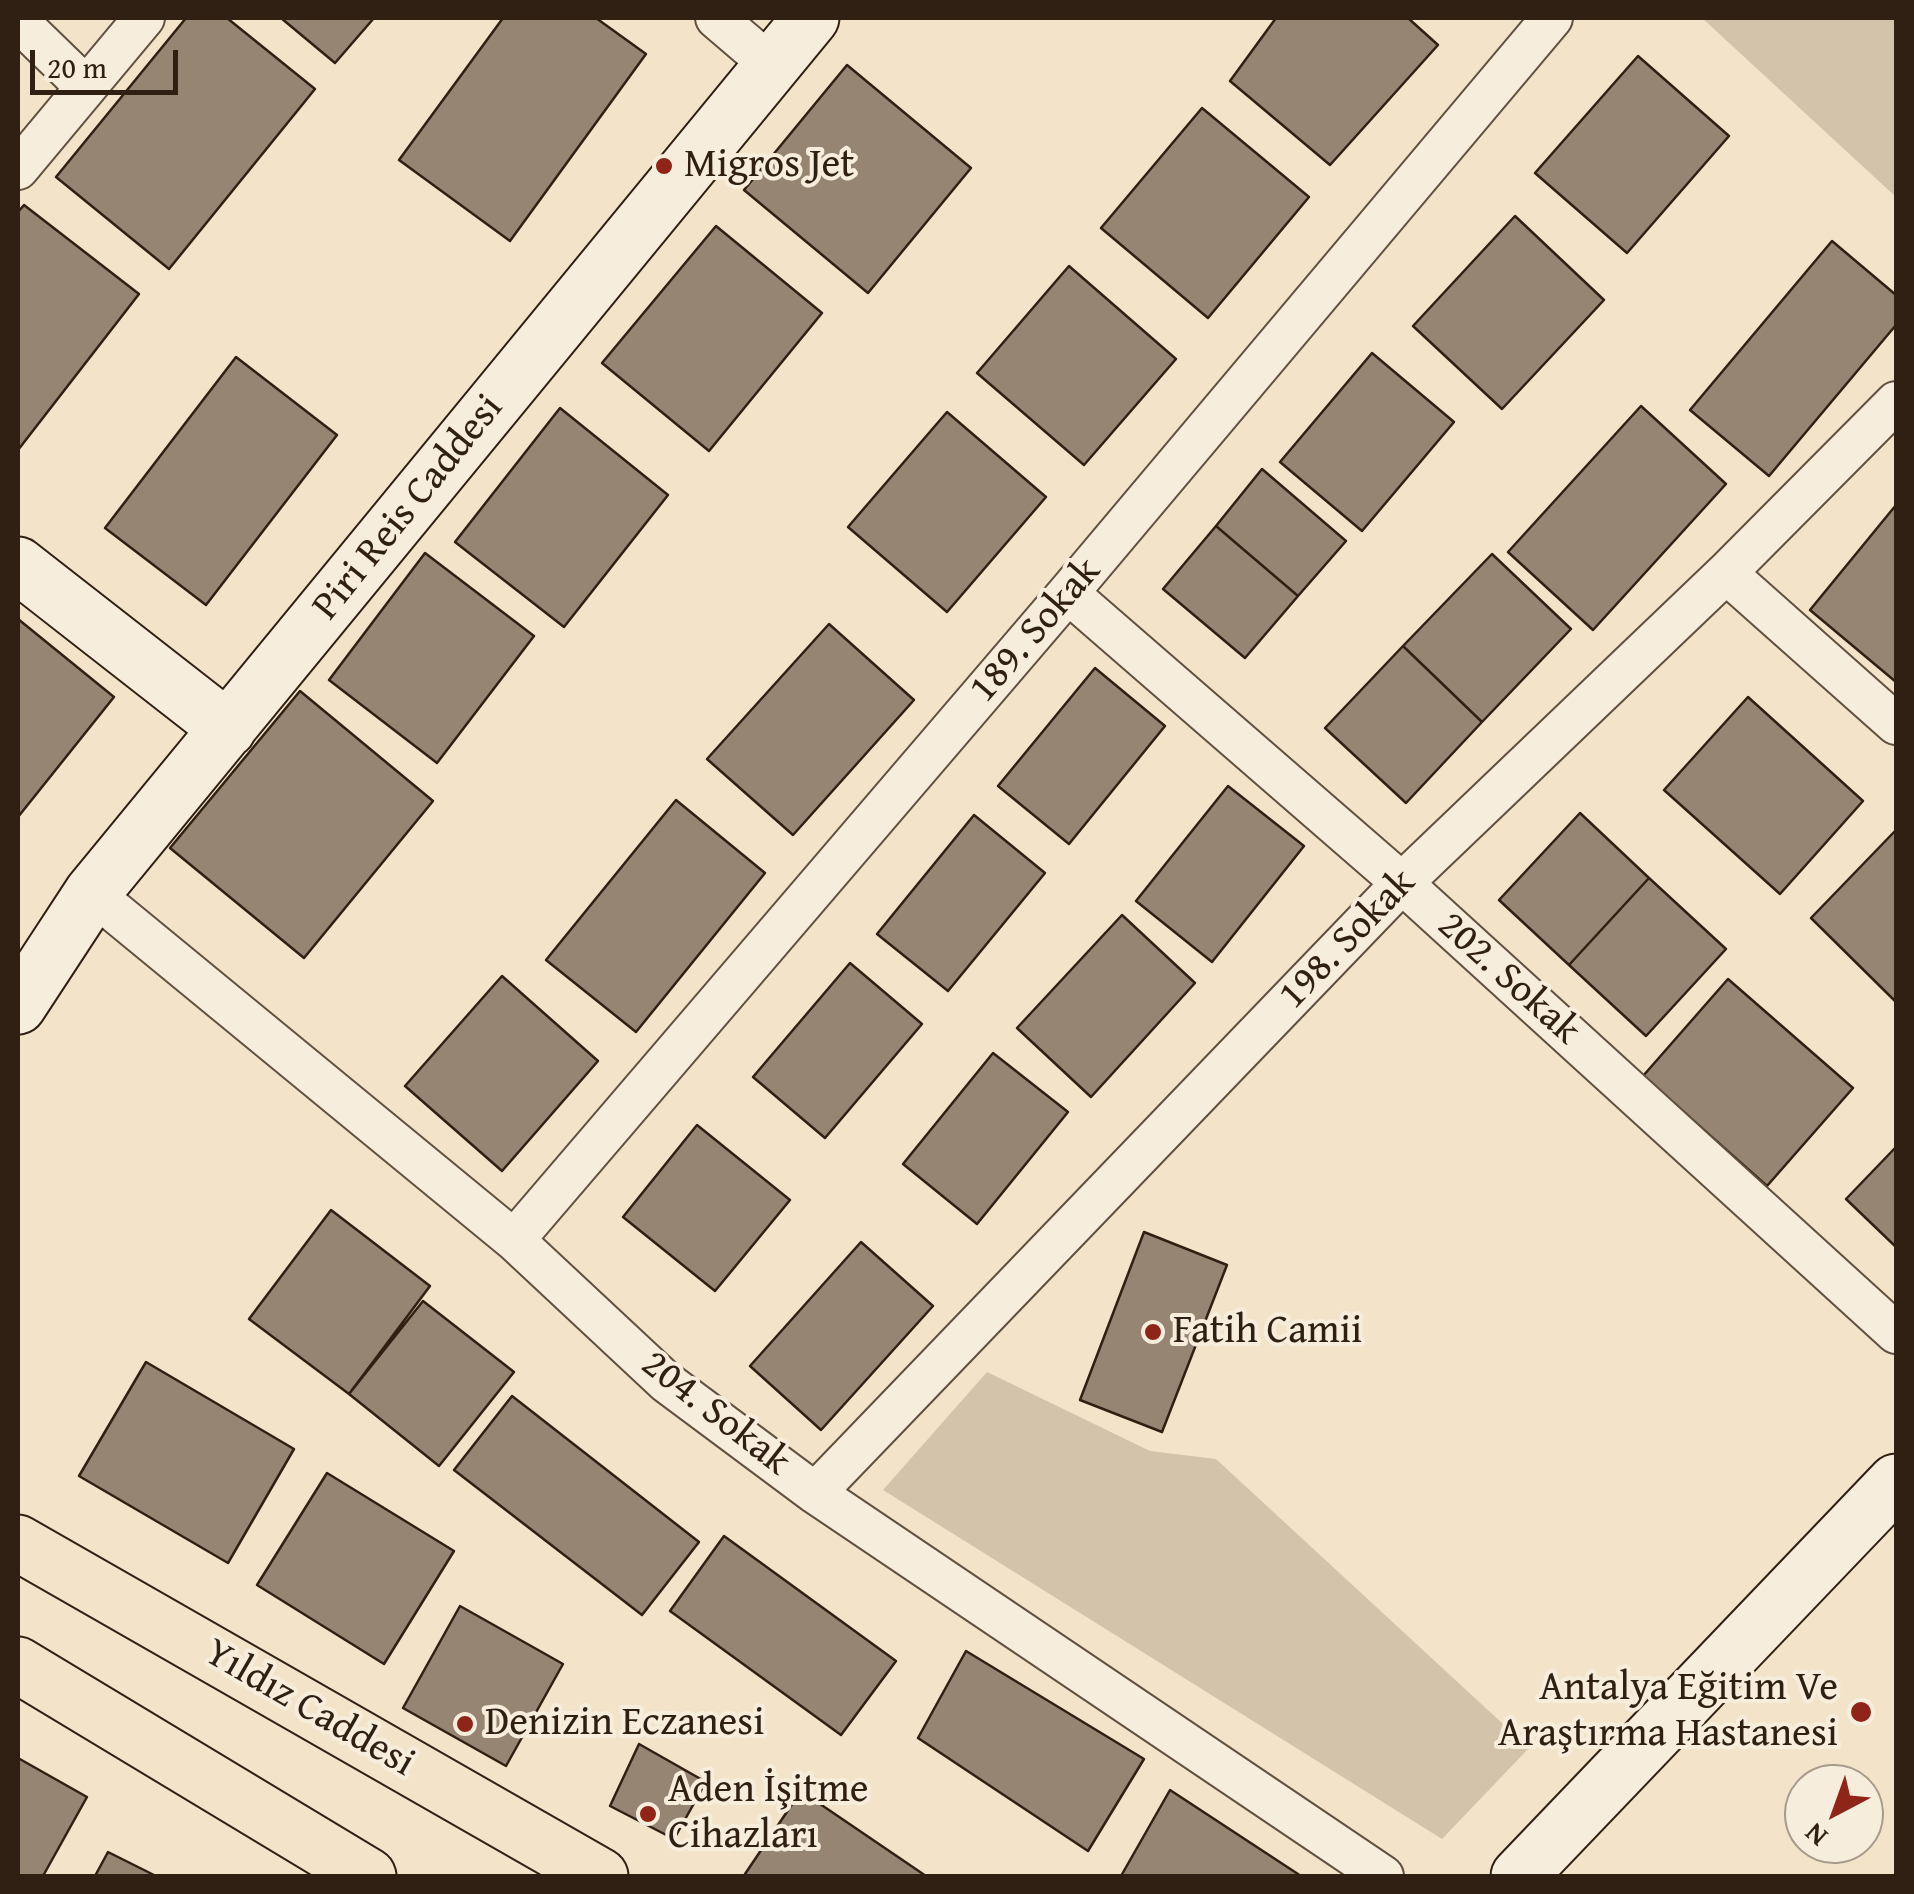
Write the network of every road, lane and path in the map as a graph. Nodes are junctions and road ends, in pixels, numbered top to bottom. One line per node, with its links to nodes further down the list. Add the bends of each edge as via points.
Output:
1 (144, 18): 7 (street)
2 (716, 18): 6 (street)
3 (811, 18): 6 (street, Piri Reis Caddesi)
4 (18, 21): 7 (street)
5 (1543, 21): 12 (street, 189. Sokak)
6 (771, 64): 14 (street, Piri Reis Caddesi)
7 (86, 87): 8 (street)
8 (18, 169)
9 (1896, 402): 11 (street, 198. Sokak)
10 (18, 564): 14 (street)
11 (1726, 573): 13 (street); 15 (street, 198. Sokak)
12 (1068, 594): 15 (street, 202. Sokak); 18 (street, 189. Sokak)
13 (1896, 724)
14 (228, 729): 16 (street, Piri Reis Caddesi)
15 (1402, 883): 19 (street, 202. Sokak); 21 (street, 198. Sokak)
16 (92, 893): 17 (street, Piri Reis Caddesi); 18 (street, 204. Sokak)
17 (18, 1006)
18 (514, 1240): 21 (street, 204. Sokak, via 666,1382)
19 (1896, 1333)
20 (1896, 1482): 27 (street)
21 (816, 1493): 26 (street, 204. Sokak)
22 (18, 1543): 25 (main road, Yıldız Caddesi)
23 (18, 1664): 24 (main road)
24 (368, 1876)
25 (600, 1876)
26 (1382, 1876)
27 (1519, 1876)

